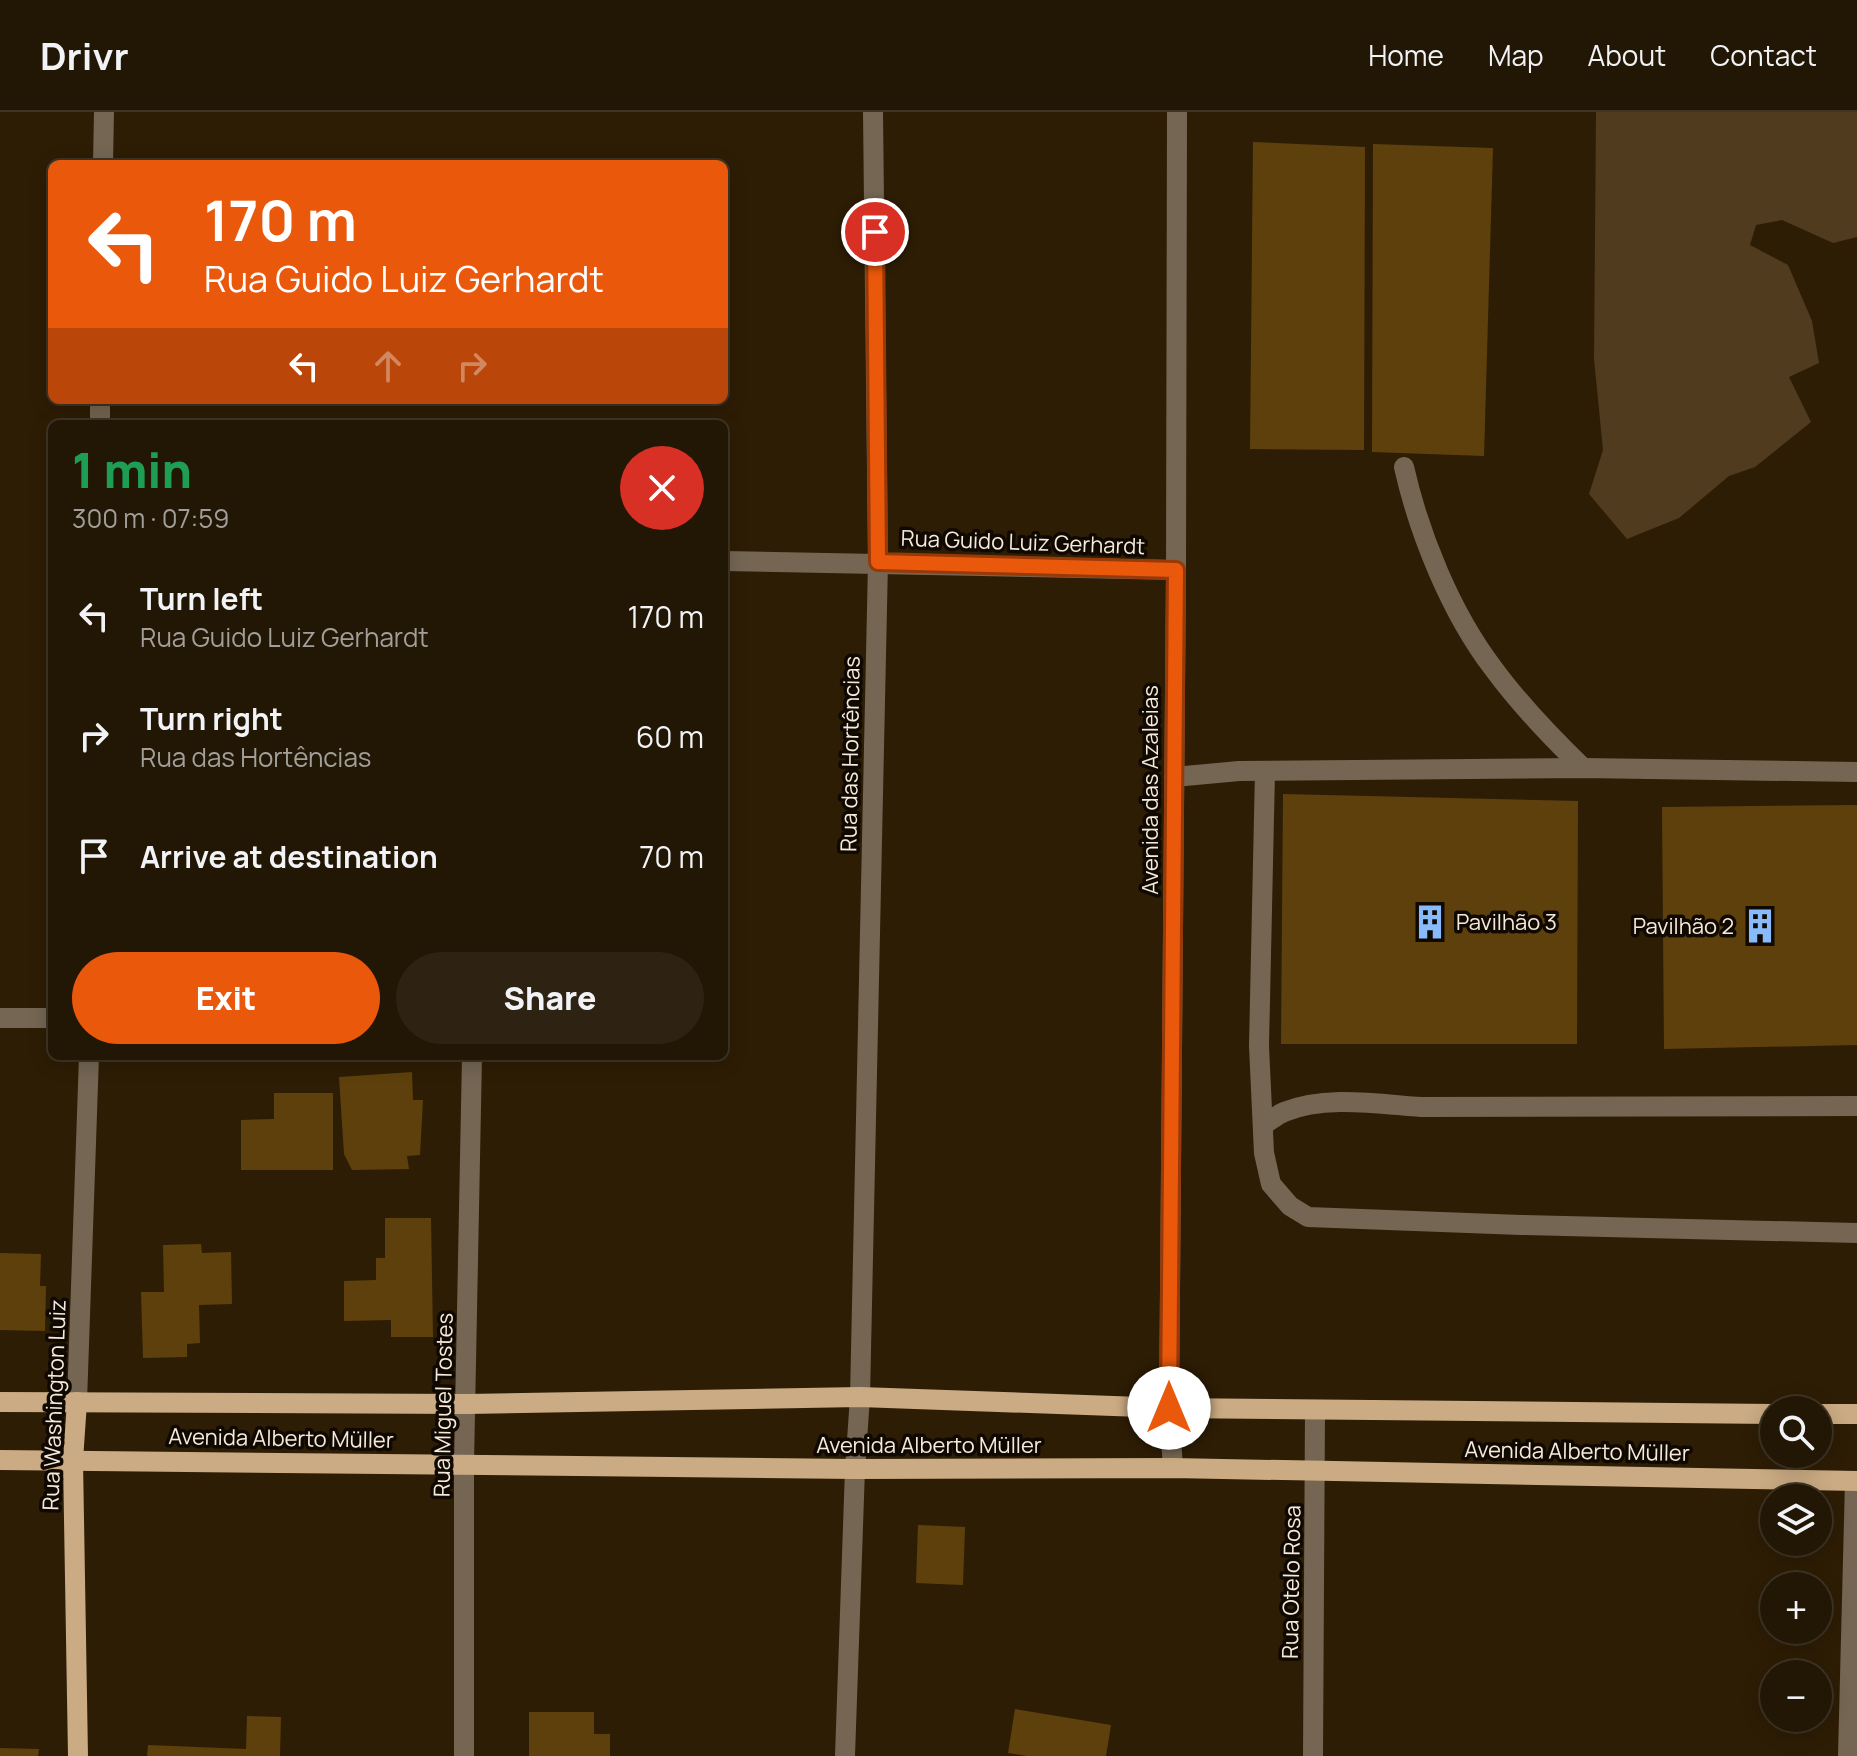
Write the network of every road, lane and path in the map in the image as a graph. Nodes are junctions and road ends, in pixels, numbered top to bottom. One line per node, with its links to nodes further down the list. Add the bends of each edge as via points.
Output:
1 (104, 112): 4 (street)
2 (873, 112): 7 (street, Rua das Hortências)
3 (1177, 112): 8 (street, Avenida das Azaleias)
4 (103, 160)
5 (1404, 467): 9 (street, via 1437,570 1491,666 1536,722)
6 (728, 561): 7 (street, Rua Guido Luiz Gerhardt)
7 (878, 562): 8 (street, Rua Guido Luiz Gerhardt); 20 (street, Rua das Hortências)
8 (1176, 570): 12 (street, Avenida das Azaleias)
9 (1583, 768): 10 (street); 11 (street)
10 (1265, 771): 12 (street); 18 (street, via 1259,1046)
11 (1857, 772)
12 (1174, 777): 24 (street, Avenida das Azaleias)
13 (0, 1018): 14 (street)
14 (48, 1018)
15 (89, 1060): 22 (street, Rua Washington Luiz)
16 (472, 1060): 23 (street, Rua Miguel Tostes)
17 (1857, 1106): 18 (street, via 1318,1104 1284,1112)
18 (1263, 1125): 19 (street, via 1271,1184 1308,1217)
19 (1857, 1233)
20 (860, 1397): 23 (main road, Avenida Alberto Müller); 24 (main road, Avenida Alberto Müller); 33 (street, Rua das Hortências)
21 (0, 1402): 22 (main road, Avenida Alberto Müller)
22 (77, 1402): 23 (main road, Avenida Alberto Müller); 30 (main road, Rua Washington Luiz)
23 (467, 1404): 31 (street, Rua Miguel Tostes)
24 (1169, 1408): 25 (main road, Avenida Alberto Müller); 32 (street, Avenida das Azaleias)
25 (1315, 1410): 26 (main road, Avenida Alberto Müller); 34 (street, Rua Otelo Rosa)
26 (1760, 1414)
27 (1832, 1414): 28 (main road)
28 (1857, 1414)
29 (0, 1460): 30 (main road, Avenida Alberto Müller)
30 (73, 1460): 31 (main road, Avenida Alberto Müller); 36 (main road, Rua Washington Luiz)
31 (464, 1464): 33 (main road, Avenida Alberto Müller); 37 (street, Rua Miguel Tostes)
32 (1173, 1468): 33 (main road, Avenida Alberto Müller); 34 (main road, Avenida Alberto Müller)
33 (855, 1469): 38 (street, Rua das Hortências)
34 (1317, 1470): 35 (main road, Avenida Alberto Müller); 39 (street, Rua Otelo Rosa)
35 (1856, 1481): 40 (street)
36 (78, 1756)
37 (464, 1756)
38 (845, 1756)
39 (1313, 1756)
40 (1848, 1756)

